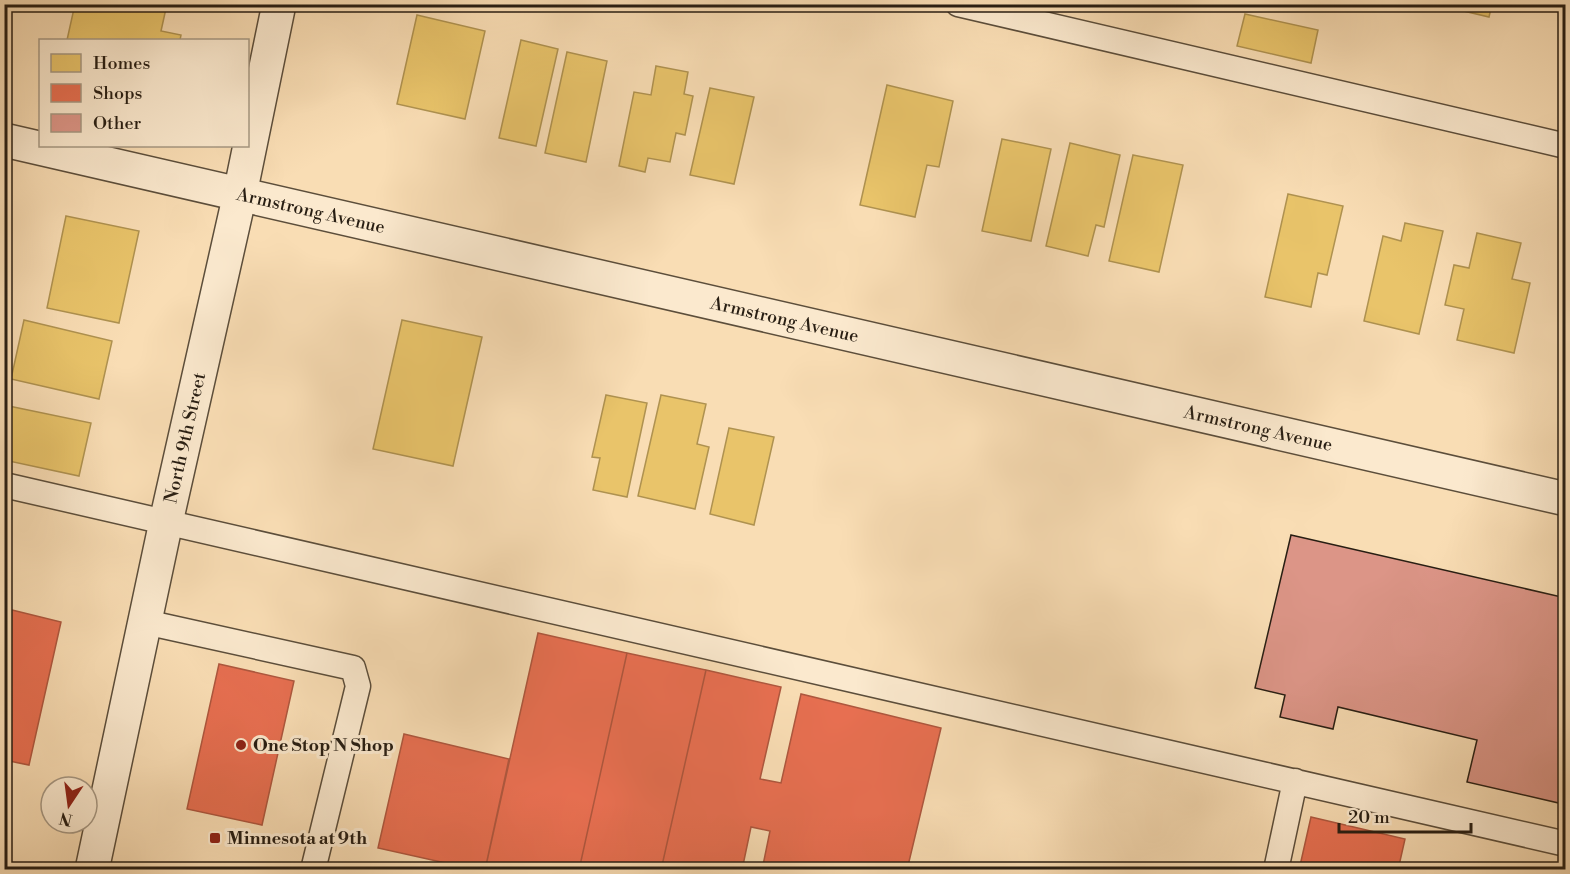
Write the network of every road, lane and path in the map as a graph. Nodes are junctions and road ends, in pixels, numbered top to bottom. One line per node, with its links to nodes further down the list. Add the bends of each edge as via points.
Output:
1 (279, 4): 5 (street, North 9th Street)
2 (958, 4): 4 (lane)
3 (4, 140): 5 (street, Armstrong Avenue)
4 (1566, 146)
5 (240, 194): 7 (street, Armstrong Avenue); 8 (street, North 9th Street)
6 (4, 485): 8 (lane)
7 (1566, 499)
8 (166, 522): 9 (street, North 9th Street); 10 (lane)
9 (146, 621): 12 (street, North 9th Street); 13 (lane, via 353,668 358,686)
10 (1295, 781): 11 (lane); 14 (lane)
11 (1566, 844)
12 (92, 870)
13 (313, 870)
14 (1276, 870)

